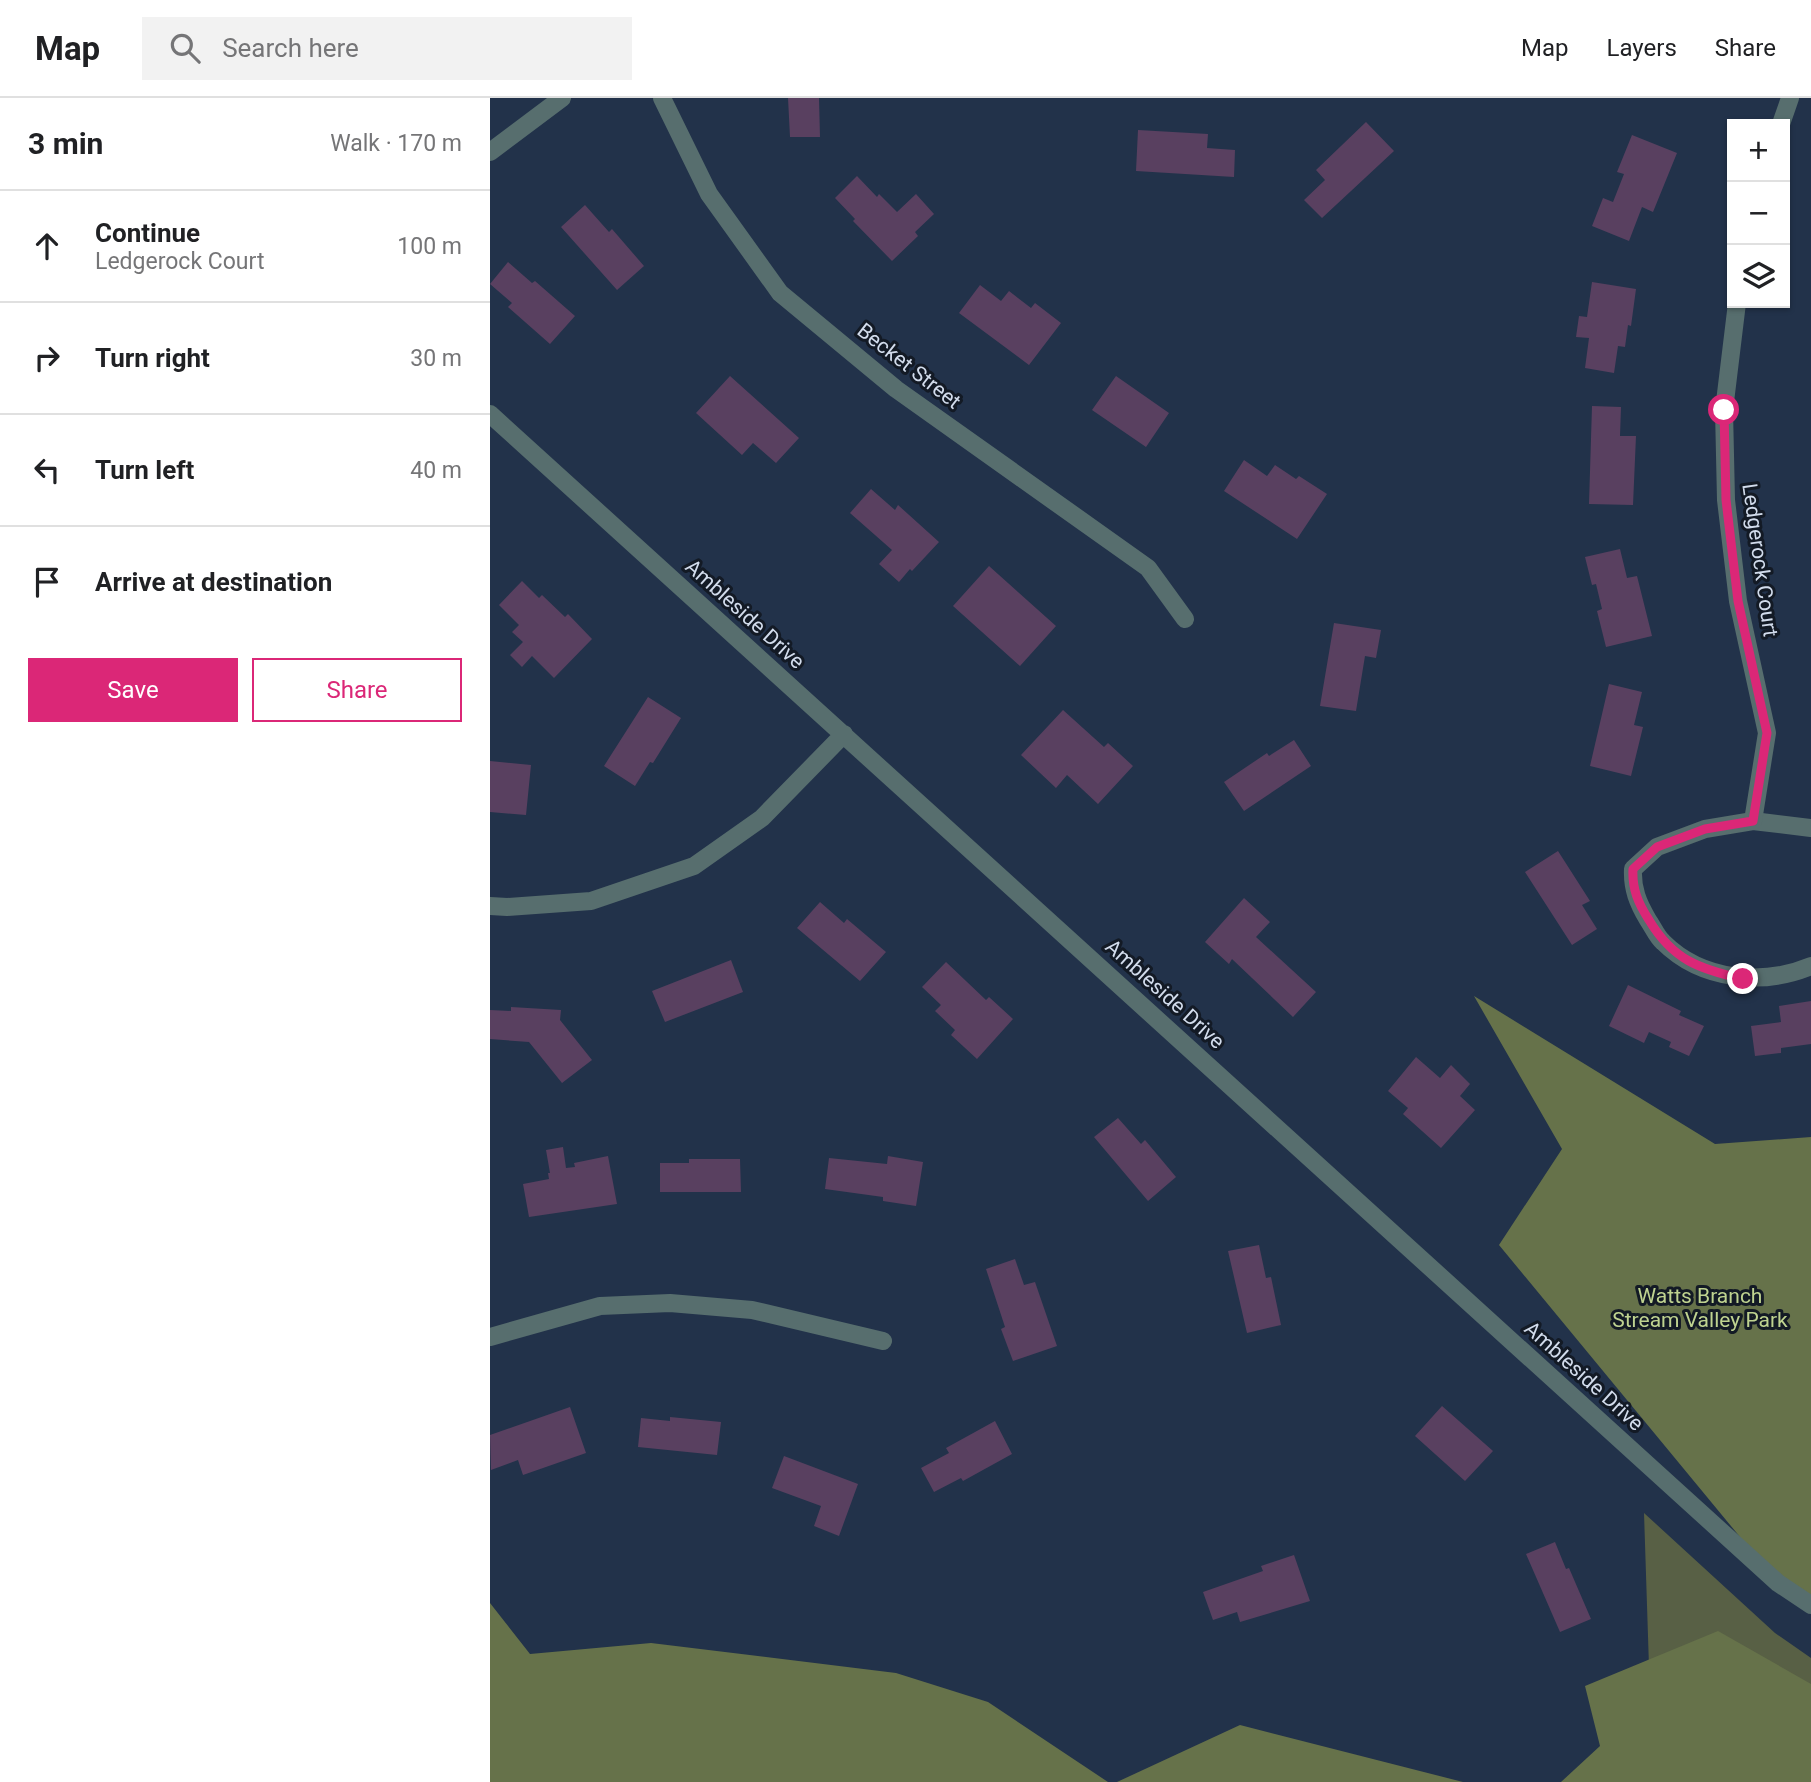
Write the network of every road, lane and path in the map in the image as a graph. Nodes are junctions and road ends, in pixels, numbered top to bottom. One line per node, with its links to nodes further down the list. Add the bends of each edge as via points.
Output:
1 (562, 98): 5 (street)
2 (662, 98): 8 (street, Becket Street, via 709,194 780,293 897,389 1147,568)
3 (1790, 98): 4 (street)
4 (1783, 119)
5 (490, 152)
6 (1736, 308): 10 (street, Ledgerock Court, via 1724,410 1726,500 1738,601 1767,733)
7 (490, 414): 9 (street, Ambleside Drive)
8 (1185, 619)
9 (844, 733): 12 (street, via 762,818 694,866 591,901); 16 (street, Ambleside Drive, via 1778,1583)
10 (1753, 821): 11 (street); 13 (street, via 1705,829 1657,847 1633,869 1632,885 1640,905 1662,942 1714,972 1743,979)
11 (1811, 828)
12 (490, 906)
13 (1811, 966)
14 (490, 1337): 15 (street, via 600,1306 670,1303 752,1310)
15 (883, 1341)
16 (1811, 1605)

